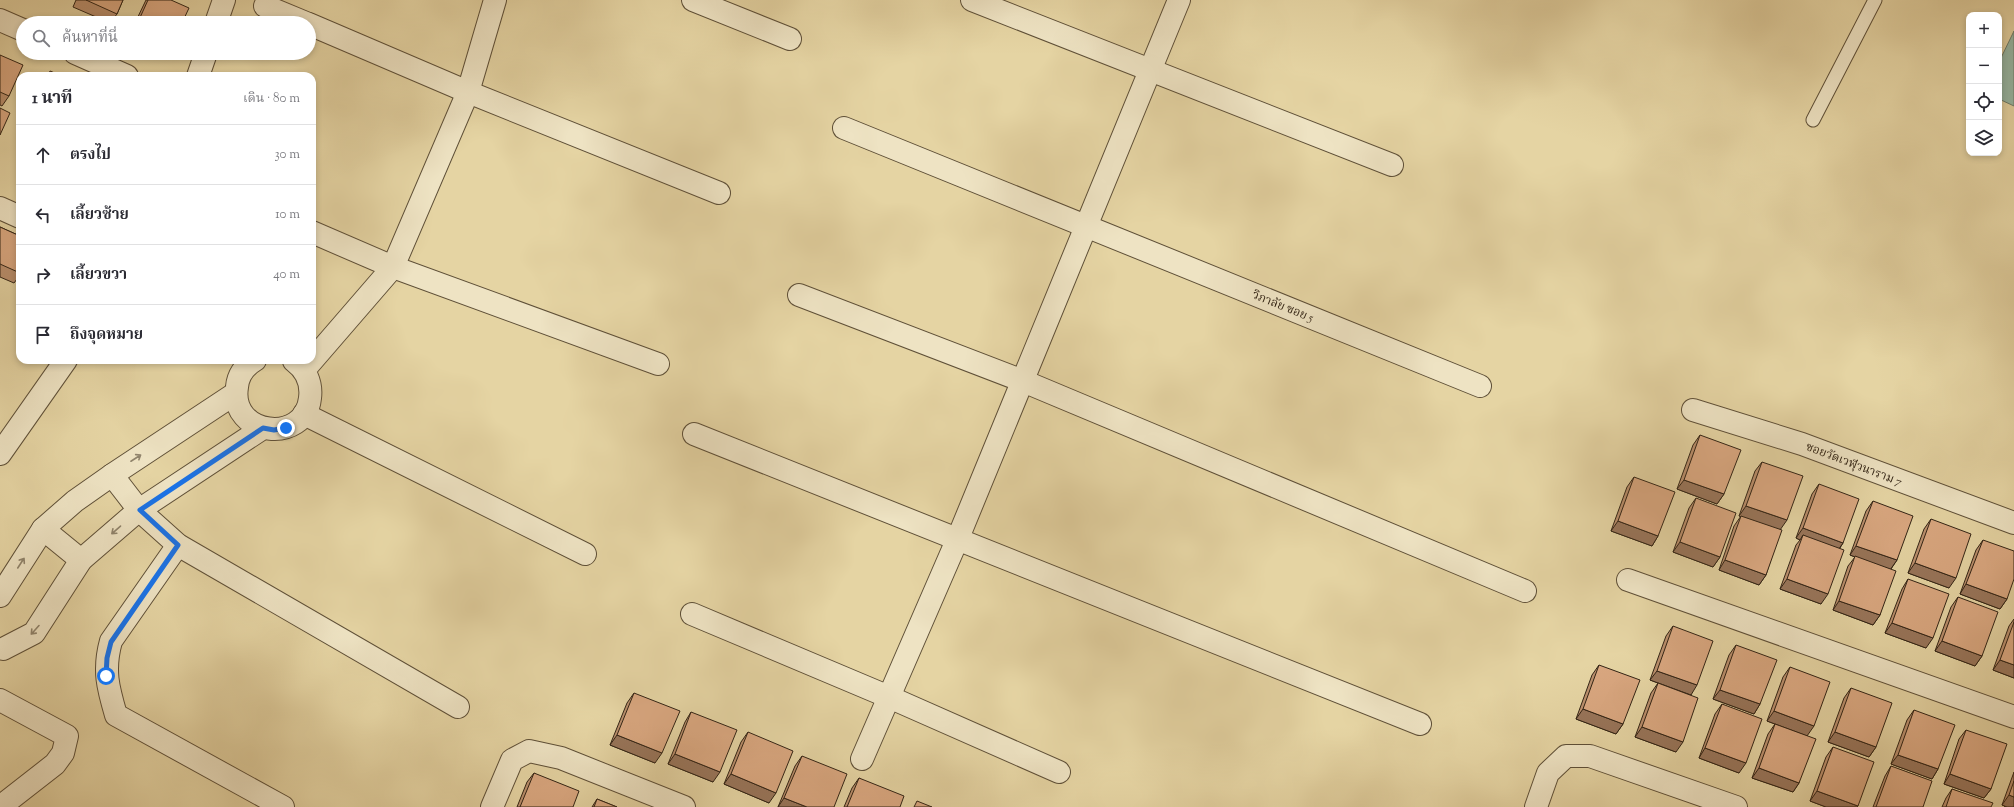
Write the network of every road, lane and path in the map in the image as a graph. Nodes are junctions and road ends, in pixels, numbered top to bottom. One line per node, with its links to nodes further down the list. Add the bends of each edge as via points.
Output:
1 (224, 0): 8 (street)
2 (495, 0): 19 (street)
3 (693, 0): 13 (street)
4 (972, 0): 16 (street)
5 (1179, 0): 16 (street)
6 (1875, 0): 20 (lane)
7 (265, 6): 9 (street)
8 (218, 16)
9 (289, 16)
10 (0, 20): 11 (street)
11 (16, 27)
12 (316, 27): 19 (street)
13 (790, 39)
14 (91, 60): 17 (street)
15 (204, 60): 18 (street)
16 (1150, 70): 22 (street); 26 (street)
17 (117, 72)
18 (199, 72)
19 (468, 92): 23 (street); 28 (street)
20 (1813, 120)
21 (844, 128): 26 (street, วิภาลัย ซอย 5)
22 (1392, 165)
23 (719, 194)
24 (0, 208): 25 (street)
25 (16, 215)
26 (1086, 227): 35 (street); 36 (street, วิภาลัย ซอย 5)
27 (316, 234): 28 (street)
28 (393, 267): 30 (street); 33 (street)
29 (799, 295): 35 (street)
30 (316, 346)
31 (63, 364): 42 (street)
32 (250, 364): 37 (street, via 243,370)
33 (658, 364)
34 (298, 365): 39 (street, via 309,380 311,392 310,404)
35 (1023, 381): 47 (street); 52 (street)
36 (1480, 386)
37 (236, 393): 40 (street, via 243,415); 43 (street, one-way to 37)
38 (1692, 410): 45 (street, ซอยวัดเวฬุวนาราม 7, via 1802,444)
39 (304, 414): 40 (street, via 286,428); 49 (street)
40 (263, 428): 44 (street)
41 (694, 434): 47 (street)
42 (0, 454)
43 (112, 474): 44 (street); 46 (street)
44 (140, 510): 48 (street); 50 (street, one-way to 50)
45 (2014, 524)
46 (43, 529): 50 (street); 53 (street, one-way to 46)
47 (958, 538): 56 (street); 60 (street)
48 (178, 545): 58 (street); 64 (street, via 111,642 106,676 116,715)
49 (585, 554)
50 (81, 560): 55 (street, one-way to 55, via 34,633)
51 (1628, 580): 59 (street)
52 (1525, 590)
53 (0, 596)
54 (692, 614): 56 (street)
55 (1, 649)
56 (889, 697): 61 (street); 62 (street)
57 (0, 700): 63 (street, via 67,736 63,753 54,764)
58 (458, 707)
59 (2014, 717)
60 (1420, 724)
61 (862, 759)
62 (1059, 772)
63 (0, 806)
64 (282, 807)
65 (492, 807): 66 (street, via 512,760 529,751 561,758)
66 (684, 807)
67 (1536, 807): 68 (street, via 1548,773 1566,756 1590,756)
68 (1736, 807)

